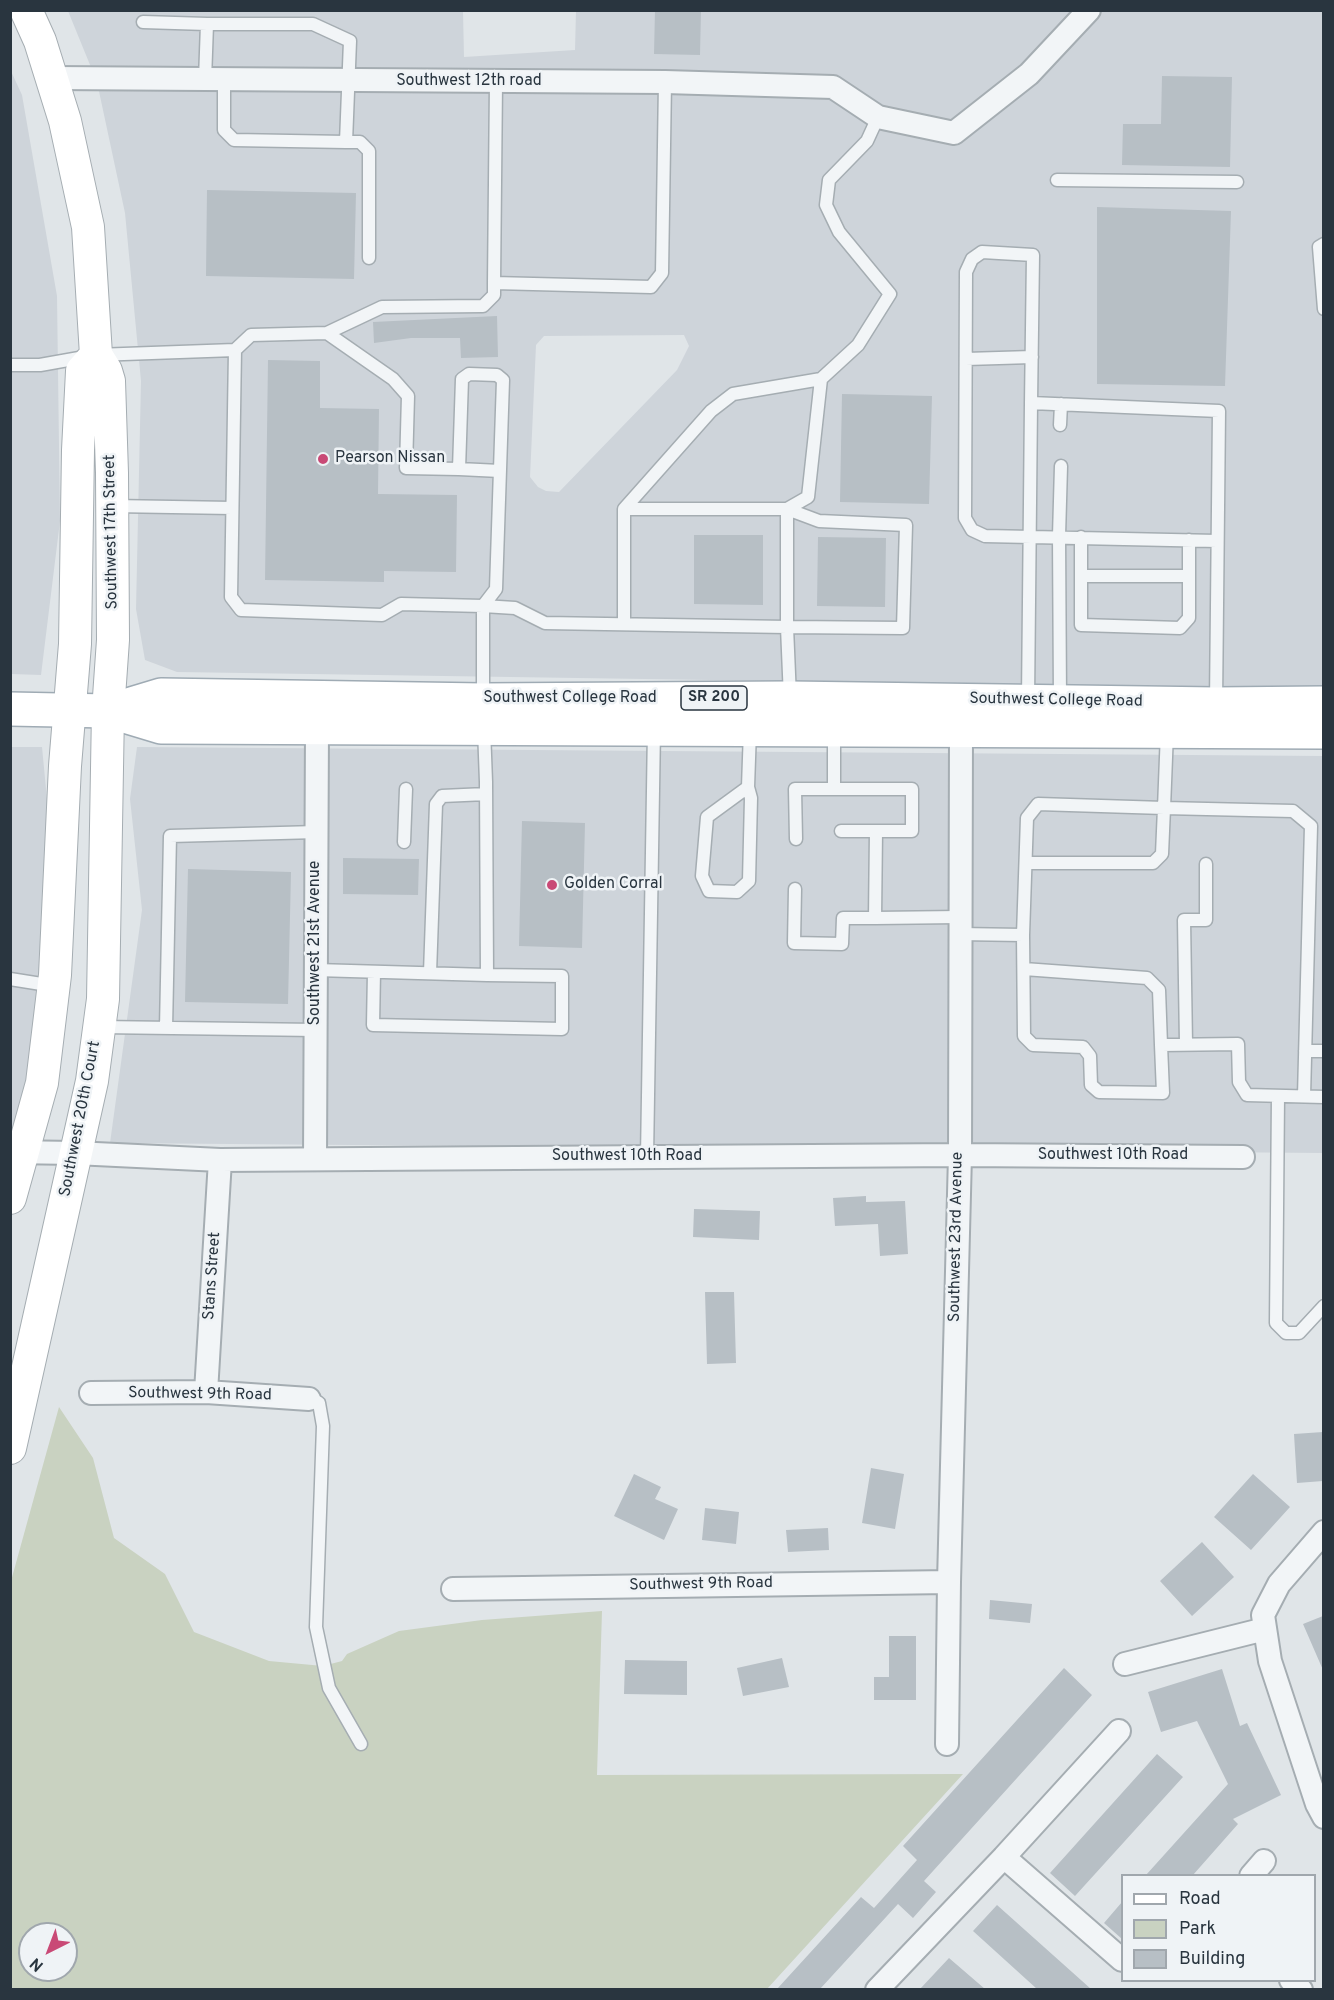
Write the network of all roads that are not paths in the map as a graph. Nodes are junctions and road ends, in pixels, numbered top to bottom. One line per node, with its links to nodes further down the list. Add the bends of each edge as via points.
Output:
1 (26, 10): 5 (main road, Southwest 17th Street)
2 (1089, 10): 10 (street, via 1029,74 954,133)
3 (143, 22): 4 (lane)
4 (207, 24): 6 (lane); 7 (lane, via 313,24 350,41)
5 (52, 78): 6 (street, Southwest 12th road); 20 (main road, Southwest 17th Street, via 88,227)
6 (214, 80): 7 (street, Southwest 12th road); 11 (lane, via 224,130 234,140)
7 (348, 81): 8 (street, Southwest 12th road); 11 (lane)
8 (496, 82): 9 (street, Southwest 12th road); 16 (lane)
9 (665, 82): 10 (street, Southwest 12th road, via 833,87); 16 (lane, via 662,273 651,287)
10 (878, 117): 24 (lane, via 867,141 829,180 826,205 839,232 890,294 858,345)
11 (346, 142): 15 (lane, via 360,142 369,151)
12 (1056, 180): 13 (lane)
13 (1237, 182)
14 (1323, 244): 17 (lane, via 1319,247)
15 (369, 258)
16 (494, 283): 18 (lane, via 494,295 483,306 382,307)
17 (1323, 309)
18 (327, 333): 19 (lane, via 251,335); 29 (lane, via 393,379 408,396 406,468)
19 (235, 350): 20 (lane); 32 (lane)
20 (96, 355): 23 (lane, via 40,365); 31 (main road, Southwest 17th Street, via 108,381); 50 (main road, Southwest 17th Street, via 82,371 75,644)
21 (1032, 357): 22 (lane); 22 (lane, via 1033,255 982,252 966,272); 25 (lane)
22 (966, 359): 35 (lane, via 965,518 972,530 985,536)
23 (10, 365)
24 (821, 379): 33 (lane, via 733,393 711,411); 34 (lane, via 808,497)
25 (1031, 403): 26 (lane); 35 (lane)
26 (1061, 405): 27 (lane); 39 (lane, via 1219,411)
27 (1060, 425)
28 (1061, 466): 36 (lane)
29 (459, 470): 30 (lane); 30 (lane, via 462,379 469,374 497,375 503,380)
30 (500, 471): 42 (lane, via 496,589)
31 (112, 506): 32 (lane); 51 (main road, Southwest 17th Street, via 113,640)
32 (232, 508): 42 (lane, via 231,597 241,610 382,615 401,604)
33 (624, 509): 34 (lane); 43 (lane)
34 (787, 509): 44 (lane); 44 (lane, via 819,521 906,525 903,628)
35 (1030, 536): 36 (lane); 46 (lane)
36 (1059, 536): 37 (lane); 46 (lane)
37 (1081, 537): 38 (lane); 40 (lane)
38 (1189, 540): 39 (lane); 41 (lane)
39 (1217, 541): 48 (lane)
40 (1081, 576): 41 (lane); 41 (lane, via 1081,625 1180,628 1189,618)
41 (1189, 576)
42 (483, 606): 43 (lane, via 515,608 544,622); 52 (lane)
43 (624, 623): 44 (lane)
44 (787, 627): 45 (lane)
45 (790, 698): 46 (main road, Southwest College Road / SR 200); 52 (main road, Southwest College Road / SR 200)
46 (1044, 700): 48 (main road, Southwest College Road / SR 200)
47 (1323, 703): 48 (main road, Southwest College Road / SR 200)
48 (1216, 704)
49 (10, 709): 50 (main road, Southwest College Road / SR 200)
50 (69, 710): 51 (main road, Southwest College Road / SR 200); 82 (main road)
51 (108, 711): 52 (main road, Southwest College Road / SR 200, via 161,695); 53 (main road, Southwest College Road / SR 200, via 161,727); 83 (main road, Southwest 20th Court, via 103,999)
52 (483, 714): 53 (main road, Southwest College Road / SR 200); 54 (main road, Southwest College Road / SR 200); 63 (lane)
53 (317, 728): 67 (street, Southwest 21st Avenue)
54 (654, 729): 55 (main road, Southwest College Road / SR 200); 96 (lane)
55 (750, 729): 56 (main road, Southwest College Road / SR 200); 60 (lane)
56 (834, 729): 57 (main road, Southwest College Road / SR 200); 62 (lane)
57 (961, 730): 58 (main road, Southwest College Road / SR 200); 74 (street, Southwest 23rd Avenue)
58 (1167, 731): 59 (main road, Southwest College Road / SR 200); 64 (lane)
59 (1323, 732)
60 (748, 787): 60 (lane, via 707,817 702,876 709,891 737,892 750,881)
61 (406, 789): 69 (lane)
62 (834, 789): 66 (lane, via 912,789 912,831); 68 (lane, via 795,789)
63 (486, 794): 79 (lane, via 442,796 436,804); 80 (lane)
64 (1164, 808): 70 (lane, via 1162,854 1153,863); 70 (lane, via 1038,804 1027,818); 88 (lane, via 1293,811 1311,826)
65 (841, 831): 66 (lane)
66 (876, 831): 73 (lane)
67 (317, 832): 77 (street, Southwest 21st Avenue); 84 (lane, via 170,836)
68 (796, 839)
69 (404, 842)
70 (1026, 863): 75 (lane)
71 (1206, 864): 86 (lane, via 1206,920 1184,920)
72 (795, 889): 73 (lane, via 794,943 842,944 843,918)
73 (875, 918): 74 (lane)
74 (959, 926): 75 (lane); 95 (street, Southwest 23rd Avenue)
75 (1023, 935): 76 (lane)
76 (1024, 969): 87 (lane, via 1147,978 1159,990); 87 (lane, via 1024,1036 1033,1045 1083,1047 1090,1056 1091,1085 1099,1092 1163,1093)
77 (316, 970): 78 (lane); 85 (street, Southwest 21st Avenue)
78 (374, 972): 79 (lane); 80 (lane, via 373,1025 562,1029 562,976)
79 (430, 973): 80 (lane)
80 (487, 975)
81 (10, 979): 82 (lane)
82 (54, 986): 93 (main road, via 42,1083)
83 (99, 1027): 84 (lane); 94 (main road, Southwest 20th Court, via 92,1081)
84 (166, 1028): 85 (lane)
85 (316, 1030): 98 (street, Southwest 21st Avenue)
86 (1186, 1044): 87 (lane); 90 (lane, via 1238,1044 1239,1082 1247,1095)
87 (1161, 1045)
88 (1305, 1051): 89 (lane); 91 (lane)
89 (1323, 1051)
90 (1278, 1096): 91 (lane); 101 (lane, via 1276,1323 1286,1333 1299,1333)
91 (1304, 1096): 92 (lane)
92 (1323, 1096)
93 (17, 1152): 94 (street, Southwest 10th Road); 100 (main road)
94 (75, 1153): 99 (street, Southwest 10th Road); 105 (main road, Southwest 20th Court)
95 (960, 1155): 96 (street, Southwest 10th Road); 97 (street, Southwest 10th Road); 107 (street, Southwest 23rd Avenue)
96 (647, 1157): 98 (street, Southwest 10th Road)
97 (1243, 1157)
98 (315, 1159): 99 (street, Southwest 10th Road)
99 (220, 1160): 102 (street, Stans Street)
100 (10, 1198)
101 (1323, 1306)
102 (206, 1392): 103 (street, Southwest 9th Road); 104 (street, Southwest 9th Road)
103 (91, 1393)
104 (309, 1399): 112 (lane, via 319,1403 323,1426 316,1627 328,1688)
105 (10, 1448)
106 (1323, 1532): 109 (street, via 1279,1584 1263,1615)
107 (949, 1582): 108 (street, Southwest 9th Road); 113 (street, Southwest 23rd Avenue)
108 (453, 1588)
109 (1265, 1629): 110 (street); 114 (street, via 1270,1661)
110 (1125, 1664)
111 (1119, 1731): 115 (street)
112 (362, 1744)
113 (947, 1744)
114 (1323, 1817)
115 (1004, 1857): 116 (street); 117 (street)
116 (1121, 1959)
117 (877, 1989)

